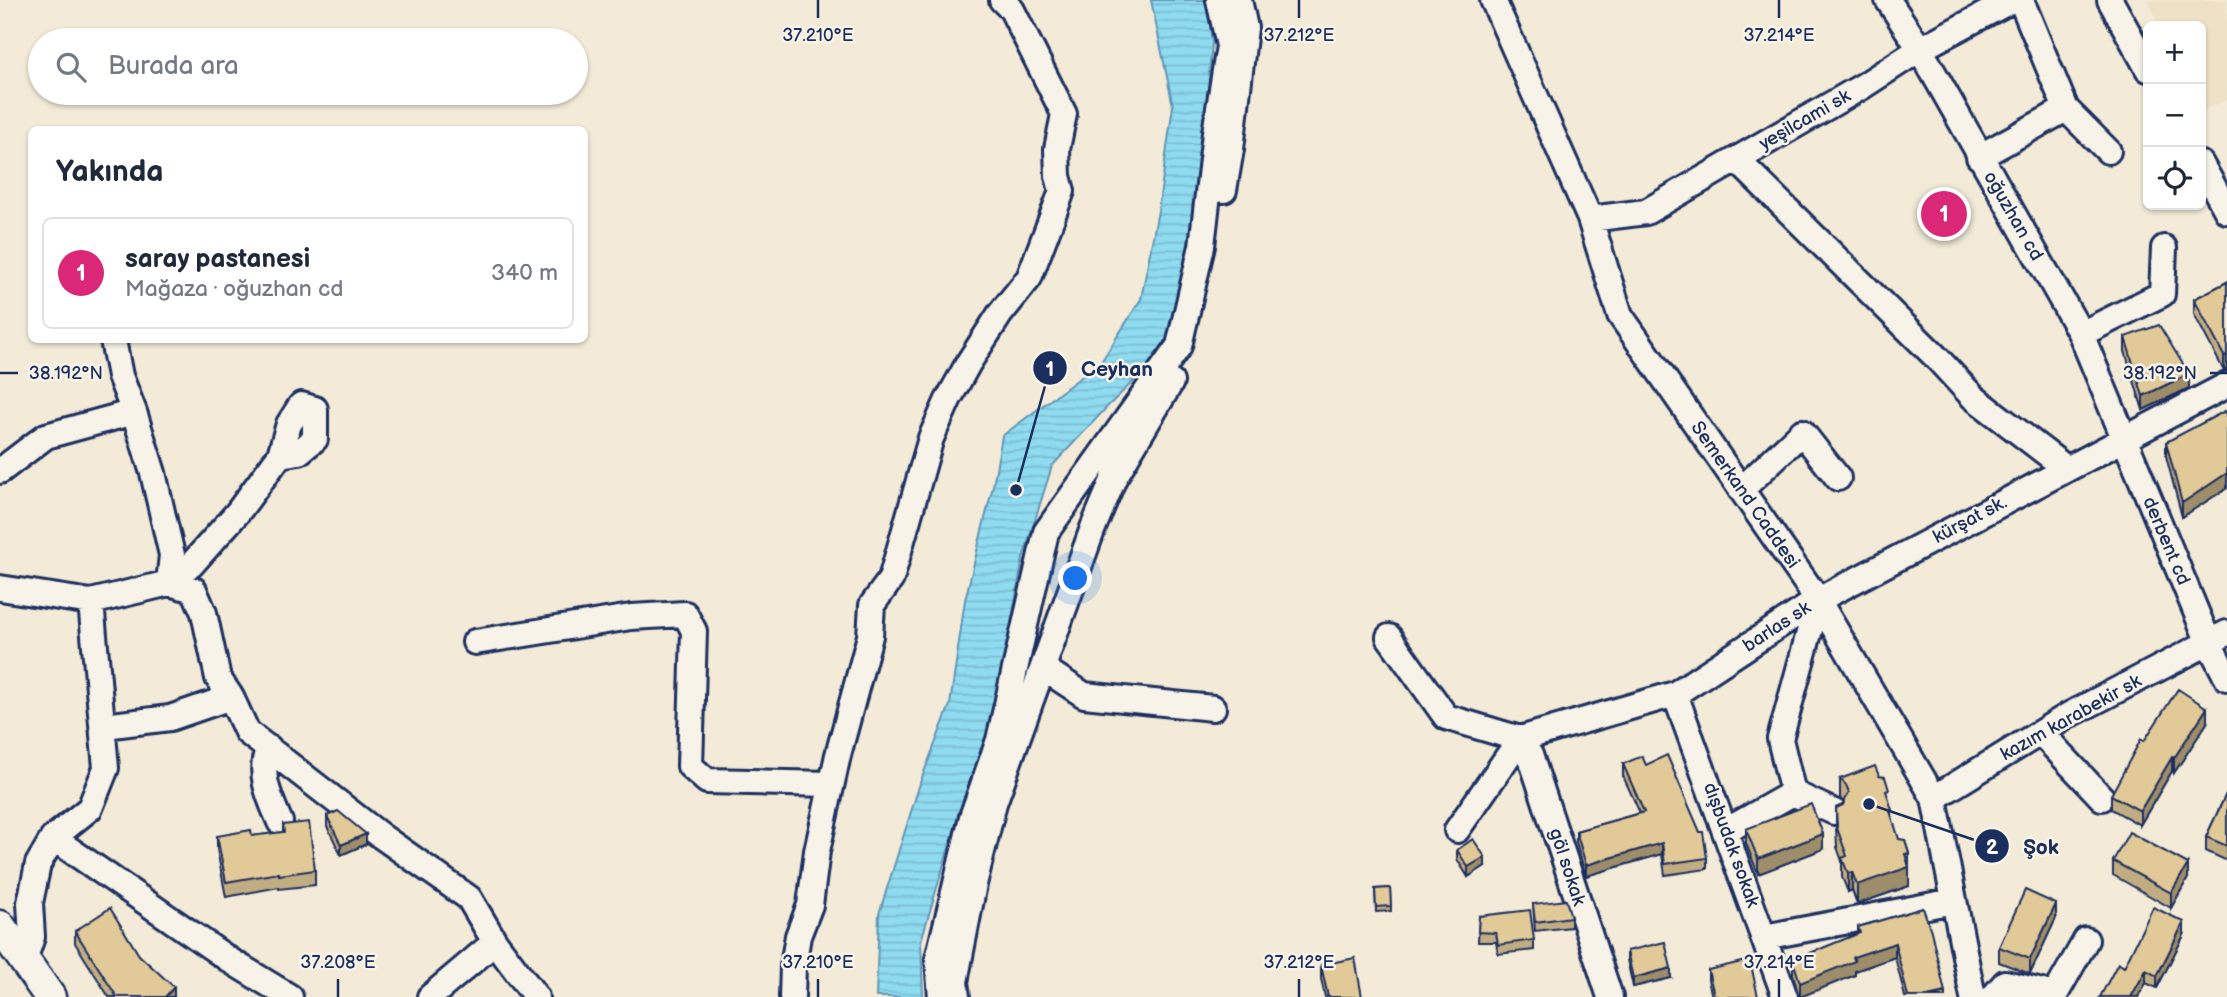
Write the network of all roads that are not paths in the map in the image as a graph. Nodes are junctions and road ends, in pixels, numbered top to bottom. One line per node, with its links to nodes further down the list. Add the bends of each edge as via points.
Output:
1 (1002, 0): 45 (street, via 1012,10 1064,114 1057,149 1062,191 1029,278 969,362 931,438 891,579 872,605 870,636)
2 (1219, 0): 66 (street, via 1229,46 1202,246 1179,346 1046,532 999,740 972,817 938,959)
3 (1239, 0): 36 (street, via 1245,29 1233,135 1206,293 1184,363 1114,478)
4 (1493, 0): 17 (street, Semerkand Caddesi)
5 (1888, 0): 9 (street, oğuzhan cd)
6 (2012, 0): 9 (street, yeşilcami sk)
7 (2021, 0): 11 (street)
8 (2110, 0): 10 (street)
9 (1920, 50): 13 (street, oğuzhan cd); 14 (street, yeşilcami sk)
10 (2143, 60)
11 (2066, 109): 12 (street); 13 (street)
12 (2108, 151)
13 (1979, 157): 19 (street, oğuzhan cd)
14 (1737, 160): 17 (street, yeşilcami sk, via 1646,212); 25 (street, via 1973,397)
15 (2206, 173): 16 (street)
16 (2227, 211)
17 (1590, 219): 28 (street, Semerkand Caddesi, via 1620,315)
18 (2164, 248): 19 (street, via 2162,294)
19 (2081, 334): 23 (street, oğuzhan cd)
20 (114, 343): 22 (street)
21 (2227, 385): 23 (street, kürşat sk.)
22 (134, 412): 26 (street, via 46,436); 29 (street, via 172,555)
23 (2123, 439): 25 (street, kürşat sk.); 34 (street, derbent cd)
24 (280, 455): 29 (street, via 191,565)
25 (2067, 469): 31 (street, kürşat sk.)
26 (0, 471)
27 (1838, 478): 28 (street, via 1802,432)
28 (1741, 490): 31 (street, Semerkand Caddesi)
29 (169, 578): 32 (street); 39 (street, via 194,590 204,613 218,678)
30 (0, 588): 32 (street)
31 (1818, 600): 38 (street, barlas sk); 46 (street, barlas sk, via 1780,738); 47 (street, Semerkand Caddesi)
32 (91, 602): 41 (street)
33 (1390, 637): 43 (street, via 1446,717)
34 (2218, 638): 37 (street, derbent cd); 42 (street, kazım karabekir sk)
35 (475, 642): 45 (street, via 631,617 685,614 694,631 690,766 707,781)
36 (1042, 668): 40 (street, via 1084,695); 67 (street, via 991,817 955,982)
37 (2227, 678)
38 (1675, 694): 43 (street, barlas sk); 52 (street, dışbudak sokak)
39 (231, 698): 41 (street, via 170,718); 44 (street, via 247,732)
40 (1213, 708)
41 (104, 726): 53 (street, via 106,768 90,808)
42 (2041, 733): 47 (street, kazım karabekir sk); 48 (street)
43 (1520, 739): 51 (street); 68 (street, göl sokak, via 1530,755)
44 (269, 748): 50 (street, via 263,759 266,789); 58 (street, via 380,836 469,898)
45 (831, 784): 65 (street, via 810,905 798,936)
46 (1793, 793): 49 (street); 52 (street)
47 (1934, 798): 54 (street, Semerkand Caddesi)
48 (2102, 798)
49 (1834, 812)
50 (280, 822)
51 (1457, 830)
52 (1726, 831): 56 (street, dışbudak sokak)
53 (53, 838): 59 (street, via 38,864 30,903 32,937); 62 (street)
54 (1954, 901): 56 (street); 70 (street, Semerkand Caddesi)
55 (0, 926): 59 (main road)
56 (1764, 937): 69 (street, dışbudak sokak)
57 (2086, 940): 61 (street)
58 (495, 942): 63 (street); 64 (street)
59 (24, 960): 60 (main road)
60 (42, 995)
61 (2056, 996): 71 (street, via 2005,983)
62 (290, 997)
63 (429, 997)
64 (536, 997)
65 (792, 997)
66 (941, 997)
67 (957, 997)
68 (1610, 997)
69 (1785, 997)
70 (1973, 997)
71 (1993, 997)

